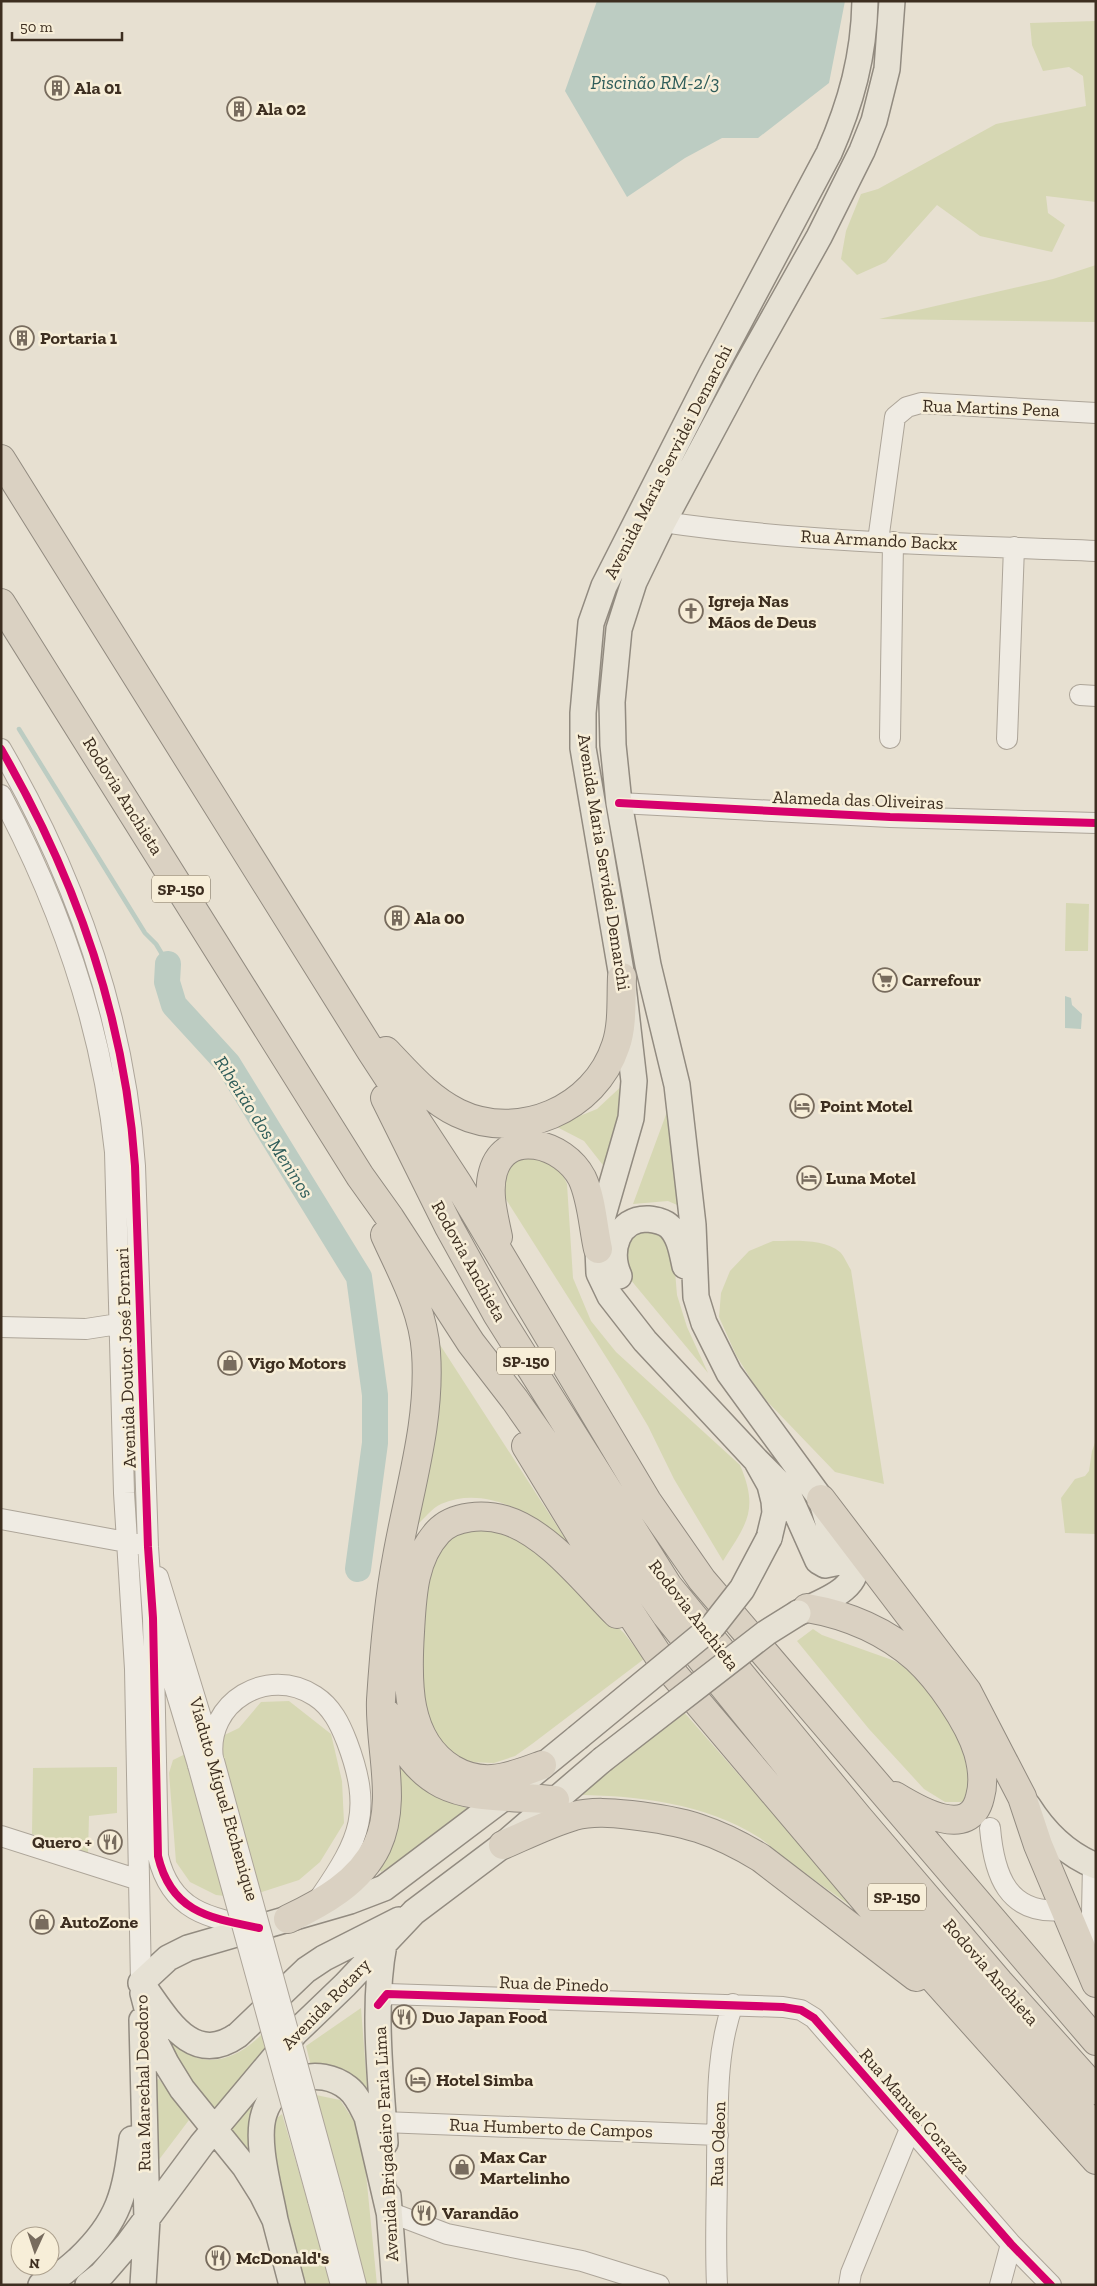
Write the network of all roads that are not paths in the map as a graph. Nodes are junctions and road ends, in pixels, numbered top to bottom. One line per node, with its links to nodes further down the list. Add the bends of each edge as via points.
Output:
1 (865, 1): 16 (main road, Avenida Maria Servidei Demarchi, via 865,25 857,75 844,119 610,571 591,623 583,748)
2 (892, 1): 5 (main road, Avenida Maria Servidei Demarchi, via 884,85 862,151 819,237)
3 (1096, 412): 6 (street, Rua Martins Pena, via 921,403 907,407 895,417)
4 (1, 459): 17 (highway, Rodovia Anchieta / SP-150)
5 (663, 522): 6 (street, Rua Armando Backx, via 717,530); 14 (main road, Avenida Maria Servidei Demarchi, via 634,582 616,644 612,702)
6 (886, 541): 7 (street, Rua Armando Backx); 10 (street, Rua Martins Pena)
7 (1014, 547): 8 (street, Rua Armando Backx); 11 (street)
8 (1096, 551)
9 (1, 603): 19 (highway, Rodovia Anchieta / SP-150)
10 (890, 738)
11 (1007, 739)
12 (1, 749): 23 (street, Avenida Doutor José Fornari, via 54,847 97,959 131,1122)
13 (1, 795): 24 (street, Avenida Doutor José Fornari, via 28,846 67,939 102,1064 115,1152)
14 (619, 803): 15 (street, Alameda das Oliveiras, via 890,817); 22 (main road, Avenida Maria Servidei Demarchi, via 648,965 677,1085 693,1225)
15 (1096, 823)
16 (622, 977): 17 (highway, via 618,1038 605,1069 591,1087 568,1106 527,1123 482,1121 458,1113 437,1100); 20 (main road, Avenida Maria Servidei Demarchi, via 633,1062 633,1099 603,1214)
17 (344, 1007): 18 (highway, Rodovia Anchieta / SP-150)
18 (371, 1051): 21 (highway, Rodovia Anchieta / SP-150); 61 (highway, Rodovia Anchieta / SP-150, via 386,1100 408,1146 497,1314 668,1586 858,1817)
19 (360, 1176): 27 (highway, Rodovia Anchieta / SP-150); 36 (highway, via 416,1302 424,1329 426,1354 426,1389 418,1461 397,1558)
20 (598, 1249): 21 (highway, via 587,1194 578,1173 557,1151 544,1145 530,1145 514,1148 505,1154 492,1173 491,1200); 26 (main road, Avenida Maria Servidei Demarchi, via 603,1284)
21 (503, 1256): 39 (highway, Rodovia Anchieta / SP-150, via 673,1541 702,1580)
22 (696, 1297): 26 (main road, via 678,1241 669,1226 645,1219 627,1225 617,1239 614,1262 620,1280 642,1317); 29 (main road, Avenida Maria Servidei Demarchi, via 704,1323 729,1373)
23 (140, 1319): 24 (street); 32 (street, Avenida Doutor José Fornari)
24 (119, 1325): 25 (street); 31 (street, Avenida Doutor José Fornari)
25 (1, 1327)
26 (645, 1341): 28 (main road, Avenida Maria Servidei Demarchi)
27 (471, 1343): 35 (highway, Rodovia Anchieta / SP-150, via 500,1404); 65 (highway, Rodovia Anchieta / SP-150, via 666,1614 797,1777 1010,2031)
28 (756, 1460): 29 (main road, via 789,1496 820,1564 830,1566 834,1563 835,1553); 38 (main road, Avenida Maria Servidei Demarchi, bridge, via 770,1485 774,1519 769,1538 742,1589 713,1626)
29 (825, 1511): 33 (main road, Avenida Maria Servidei Demarchi, via 855,1563 853,1579 842,1590); 41 (highway, via 968,1690)
30 (1, 1518): 31 (street)
31 (126, 1542): 32 (street); 34 (street, Avenida Doutor José Fornari); 47 (street, Avenida Doutor José Fornari, via 135,1669)
32 (148, 1547): 34 (street, Avenida Doutor José Fornari); 37 (street, Viaduto Miguel Etchenique)
33 (802, 1611): 39 (highway, via 835,1614 860,1622 915,1658 951,1702 979,1754 981,1797 974,1812 964,1818 948,1819 927,1814); 42 (main road, Avenida Rotary, bridge, via 766,1633)
34 (153, 1618): 37 (street, Viaduto Miguel Etchenique); 52 (street, Avenida Doutor José Fornari, via 157,1840 161,1871 173,1891 195,1911)
35 (655, 1651): 38 (highway, via 532,1532 507,1520 491,1517 460,1520 439,1530 421,1558 412,1598 408,1667 413,1713 419,1728 434,1754 460,1773 476,1778 500,1778); 58 (highway, Rodovia Anchieta / SP-150, via 885,1924)
36 (381, 1703): 40 (highway, via 408,1757 424,1774 450,1788 477,1796); 48 (highway, via 386,1796 381,1835 376,1848 351,1880)
37 (209, 1762): 48 (street, via 213,1733 220,1716 232,1701 248,1692 277,1686 296,1688 315,1695 335,1716 353,1758 361,1811 355,1840); 68 (street, Viaduto Miguel Etchenique, bridge)
38 (542, 1765): 40 (main road)
39 (876, 1783): 59 (highway, Rodovia Anchieta / SP-150)
40 (506, 1796): 42 (highway); 51 (main road, via 384,1888)
41 (1022, 1797): 46 (main road, via 1037,1821 1062,1847); 49 (highway)
42 (555, 1800): 45 (main road, Avenida Rotary)
43 (990, 1828): 49 (street, via 995,1867 1010,1892 1035,1908)
44 (1, 1836): 47 (street)
45 (503, 1845): 50 (main road, Avenida Rotary); 58 (highway, via 574,1816 605,1812 694,1826 760,1858)
46 (1089, 1863): 54 (street)
47 (139, 1880): 55 (street, Rua Marechal Deodoro)
48 (314, 1906): 51 (highway)
49 (1064, 1910): 54 (highway)
50 (414, 1912): 53 (main road, Avenida Rotary); 55 (main road, via 306,1970 238,2035 216,2045 202,2045 180,2034)
51 (288, 1919): 52 (main road)
52 (258, 1928): 55 (main road, via 188,1948 168,1958)
53 (384, 1944): 56 (main road, Avenida Brigadeiro Faria Lima, via 378,1973); 63 (main road, Avenida Rotary, via 295,2033)
54 (1093, 1978)
55 (141, 1983): 60 (main road, Rua Marechal Deodoro); 63 (main road, via 156,2043 166,2063 182,2089)
56 (378, 2004): 57 (street, Rua de Pinedo, via 388,1994); 62 (main road, Avenida Brigadeiro Faria Lima)
57 (733, 2004): 64 (street, Rua Manuel Corazza, via 783,2007 800,2010 814,2018); 66 (street, Rua Odeon, via 721,2053)
58 (969, 2017): 67 (highway, Rodovia Anchieta / SP-150)
59 (1096, 2041)
60 (142, 2059): 70 (main road, Rua Marechal Deodoro); 73 (main road, via 128,2172 115,2216 100,2239 68,2269)
61 (1096, 2090)
62 (383, 2122): 66 (street, Rua Humberto de Campos); 69 (main road, Avenida Brigadeiro Faria Lima)
63 (215, 2128): 70 (main road, Avenida Rotary); 71 (main road, via 245,2166)
64 (910, 2128): 72 (street, Rua Manuel Corazza); 82 (street)
65 (1096, 2128)
66 (718, 2135): 81 (street, Rua Odeon)
67 (1096, 2160)
68 (325, 2197): 77 (street, Viaduto Miguel Etchenique); 78 (street, Viaduto Miguel Etchenique)
69 (389, 2212): 71 (main road, via 367,2117 361,2104 349,2089 336,2081 313,2076 297,2078 283,2087 264,2114 261,2134); 79 (main road, Avenida Brigadeiro Faria Lima); 80 (street, via 447,2234 582,2261)
70 (147, 2220): 74 (main road, Avenida Rotary, via 102,2274); 75 (main road, Rua Marechal Deodoro)
71 (275, 2220): 76 (main road)
72 (1011, 2244): 83 (street); 84 (street, Rua Manuel Corazza)
73 (41, 2285)
74 (88, 2285)
75 (143, 2285)
76 (292, 2285)
77 (341, 2285)
78 (356, 2285)
79 (395, 2285)
80 (659, 2285)
81 (717, 2285)
82 (849, 2285)
83 (1000, 2285)
84 (1051, 2285)

